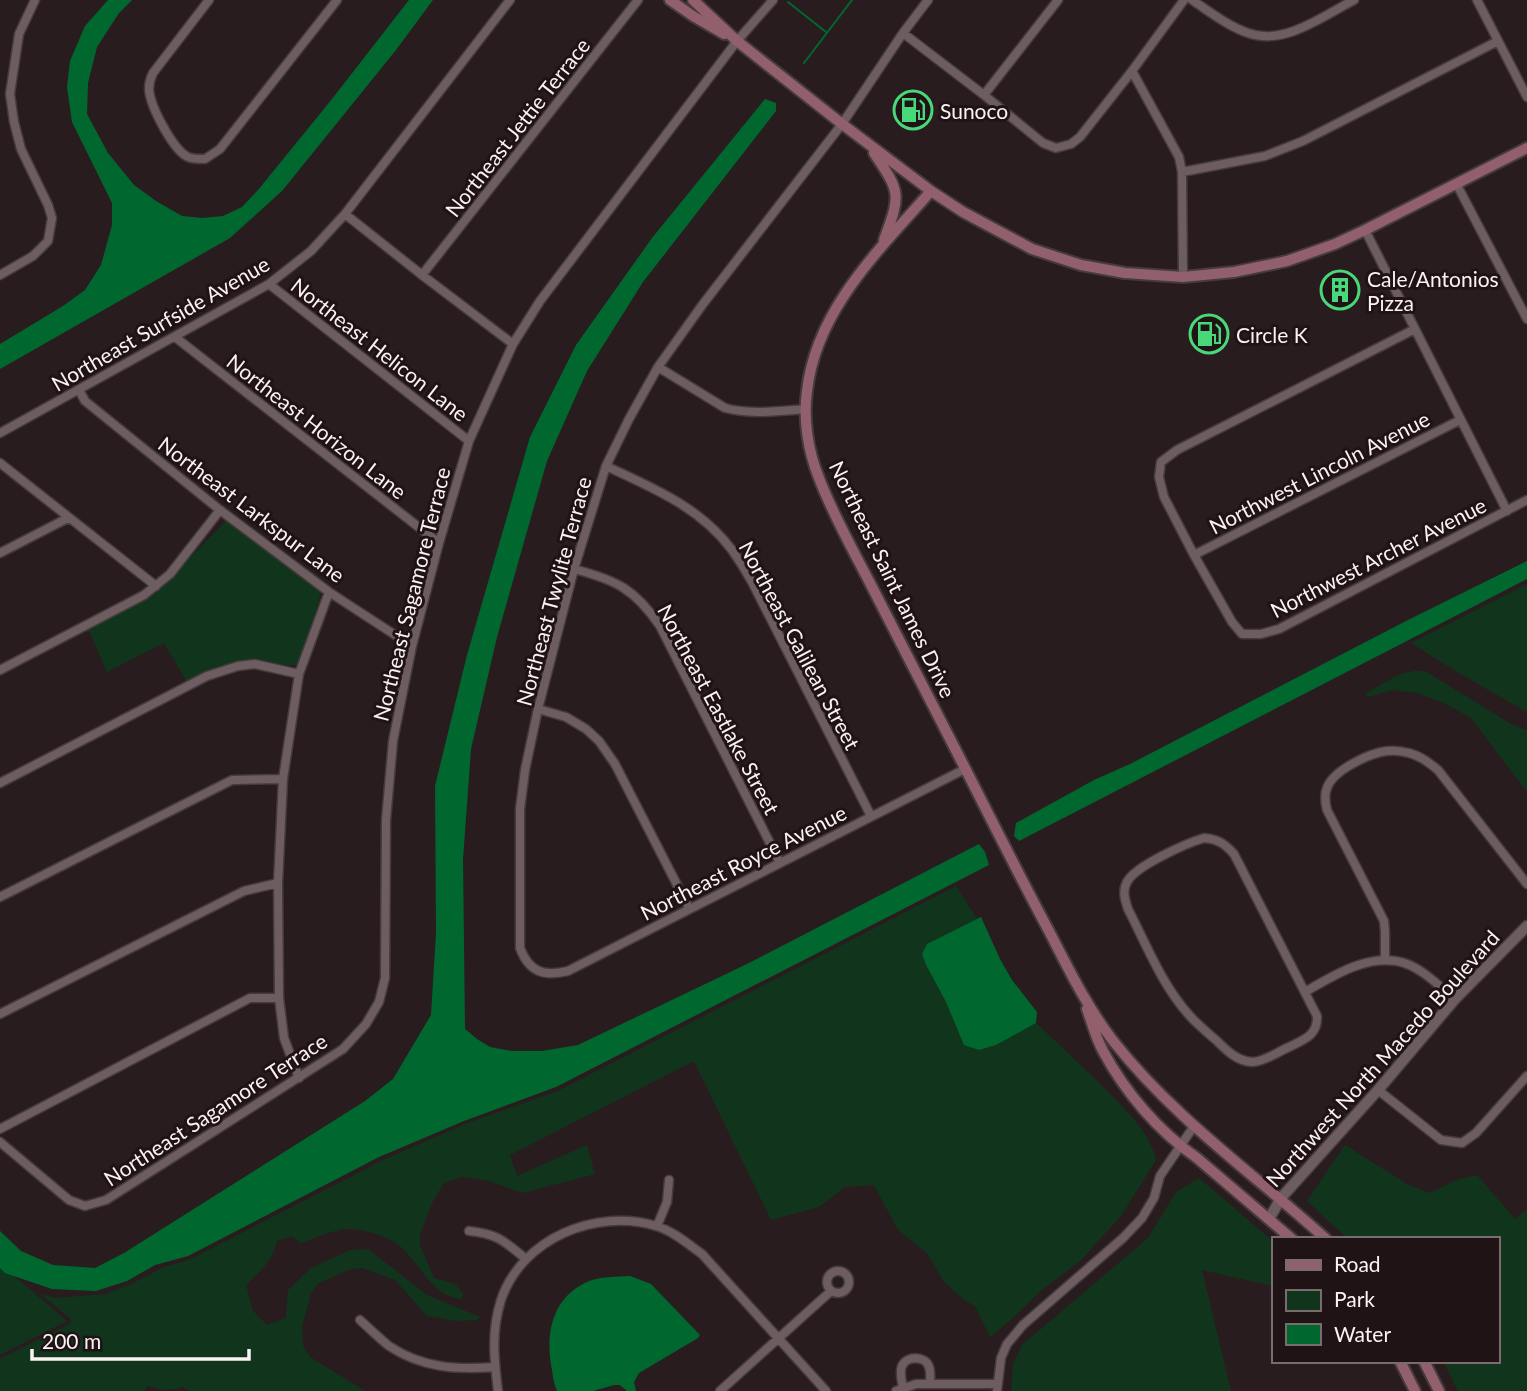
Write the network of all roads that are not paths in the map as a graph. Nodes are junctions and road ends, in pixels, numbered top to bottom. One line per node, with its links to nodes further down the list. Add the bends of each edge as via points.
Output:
1 (35, 0): 30 (street, via 19,34 10,94 21,149 52,218 48,241 33,257)
2 (209, 0): 3 (street, via 149,81 152,102 172,141 187,157 205,159 220,149)
3 (337, 0)
4 (510, 0): 27 (street, Northeast Surfside Avenue)
5 (638, 0): 31 (street, Northeast Jettie Terrace)
6 (670, 0): 16 (main road)
7 (693, 0): 16 (main road)
8 (772, 0): 16 (street, Northeast Sagamore Terrace)
9 (928, 0): 15 (street, Northeast Twylite Terrace)
10 (1058, 0): 19 (street)
11 (1184, 0): 18 (street)
12 (1192, 0): 13 (street, via 1236,28 1269,37 1294,31)
13 (1354, 0)
14 (1476, 0): 17 (street)
15 (903, 33): 19 (street); 21 (street, Northeast Twylite Terrace)
16 (737, 41): 21 (main road); 37 (street, Northeast Sagamore Terrace, via 540,301)
17 (1498, 41): 20 (street); 24 (street, via 1303,141 1265,156)
18 (1132, 71): 19 (street, via 1080,137 1056,148 1043,143); 24 (street, via 1179,157)
19 (984, 95)
20 (1527, 97)
21 (842, 124): 22 (main road); 38 (street, Northeast Twylite Terrace)
22 (869, 144): 26 (main road); 29 (main road, via 896,191 897,204)
23 (1527, 148): 25 (main road)
24 (1182, 172): 32 (street)
25 (1457, 184): 28 (main road); 34 (street)
26 (931, 191): 29 (main road, Northeast Saint James Drive); 32 (main road, via 1032,249 1110,271)
27 (345, 214): 31 (street); 33 (street, Northeast Surfside Avenue, via 311,251)
28 (1365, 230): 32 (main road, via 1287,261); 35 (street)
29 (881, 248): 40 (main road, Northeast Saint James Drive, via 825,326 811,364)
30 (0, 275)
31 (422, 275): 37 (street)
32 (1183, 277)
33 (269, 284): 36 (street, Northeast Surfside Avenue); 43 (street, Northeast Helicon Lane)
34 (1527, 319)
35 (1415, 329): 41 (street); 52 (street, via 1161,462 1164,496)
36 (175, 337): 39 (street, Northeast Surfside Avenue); 50 (street, Northeast Horizon Lane)
37 (513, 344): 43 (street, Northeast Sagamore Terrace)
38 (658, 367): 40 (street, via 724,408 753,412); 45 (street, Northeast Twylite Terrace)
39 (79, 390): 42 (street, Northeast Surfside Avenue); 47 (street, Northeast Larkspur Lane, via 85,401)
40 (806, 409): 60 (main road, Northeast Saint James Drive, via 818,476)
41 (1460, 419): 48 (street); 52 (street, Northwest Lincoln Avenue)
42 (0, 433)
43 (469, 441): 50 (street, Northeast Sagamore Terrace)
44 (0, 463): 49 (street)
45 (606, 466): 53 (street, Northeast Twylite Terrace); 63 (street, Northeast Galilean Street, via 688,507 730,548 752,582)
46 (1527, 500): 48 (street, Northwest Archer Avenue)
47 (220, 510): 54 (street); 55 (street, Northeast Larkspur Lane)
48 (1507, 511): 52 (street, Northwest Archer Avenue, via 1279,629 1261,634 1242,634 1231,622)
49 (68, 518): 51 (street); 54 (street)
50 (439, 543): 56 (street, Northeast Sagamore Terrace)
51 (0, 553)
52 (1194, 555)
53 (574, 569): 59 (street, Northeast Twylite Terrace); 64 (street, Northeast Eastlake Street, via 625,588 651,612)
54 (156, 586): 57 (street)
55 (329, 592): 56 (street, Northeast Larkspur Lane); 58 (street)
56 (412, 646): 78 (street, Northeast Sagamore Terrace, via 393,741 386,820 385,978 379,1002 343,1049)
57 (0, 670)
58 (299, 674): 61 (street); 62 (street, via 255,664 207,676)
59 (538, 709): 68 (street, via 566,718 599,741); 71 (street, Northeast Twylite Terrace, via 520,809 520,948)
60 (965, 769): 63 (street, Northeast Royce Avenue); 72 (main road, Northeast Saint James Drive)
61 (283, 779): 65 (street); 67 (street, via 232,780)
62 (0, 783)
63 (871, 816): 64 (street, Northeast Royce Avenue)
64 (780, 863): 68 (street, Northeast Royce Avenue)
65 (278, 883): 74 (street); 76 (street, via 244,891)
66 (1527, 884): 70 (street, via 1426,761 1413,754 1386,751 1341,770 1327,786 1327,810 1384,921)
67 (0, 897)
68 (689, 908): 71 (street, Northeast Royce Avenue, via 568,971 554,974)
69 (1527, 926): 75 (street, Northwest North Macedo Boulevard)
70 (1385, 960): 73 (street, via 1370,961); 75 (street, via 1419,970)
71 (534, 969)
72 (1080, 990): 80 (main road, Northeast Saint James Drive, via 1128,1059); 83 (main road, Northeast Saint James Drive, via 1102,1049 1142,1108)
73 (1305, 992): 73 (street, via 1317,1016 1315,1030 1308,1037 1253,1062 1228,1052 1189,1016 1164,979 1128,909 1124,898 1128,881 1135,871 1193,841 1204,838 1224,844 1234,854)
74 (279, 998): 78 (street, via 284,1038); 81 (street, via 250,998)
75 (1455, 999): 79 (street, Northwest North Macedo Boulevard)
76 (0, 1014)
77 (1527, 1076): 79 (street, via 1462,1143 1441,1140)
78 (299, 1078): 82 (street, Northeast Sagamore Terrace, via 106,1200 85,1206 69,1200)
79 (1378, 1090): 85 (street, Northwest North Macedo Boulevard)
80 (1194, 1126): 83 (street); 85 (main road, Northeast Saint James Drive)
81 (0, 1129)
82 (0, 1142)
83 (1181, 1147): 86 (main road, Northeast Saint James Drive); 99 (street, via 1160,1176 1142,1217 1007,1344 1000,1358)
84 (669, 1181): 87 (street)
85 (1281, 1198): 86 (street, Northwest North Macedo Boulevard); 90 (main road, Northeast Saint James Drive)
86 (1269, 1219): 89 (main road, Northeast Saint James Drive)
87 (657, 1226): 91 (street, via 624,1220 579,1226 561,1233); 94 (street, via 702,1254)
88 (469, 1230): 91 (street, via 502,1239)
89 (1290, 1237)
90 (1323, 1237)
91 (526, 1259): 97 (street, via 502,1297 495,1323)
92 (831, 1292): 94 (street)
93 (360, 1320): 97 (street, via 390,1346 429,1364)
94 (779, 1340): 102 (street); 103 (street)
95 (1401, 1363): 104 (main road)
96 (1425, 1363): 105 (main road)
97 (495, 1367): 101 (street)
98 (930, 1384): 99 (street); 100 (street); 100 (street, via 926,1362 910,1359 901,1368)
99 (997, 1387)
100 (899, 1390)
101 (498, 1391)
102 (720, 1391)
103 (826, 1391)
104 (1415, 1391)
105 (1439, 1391)

